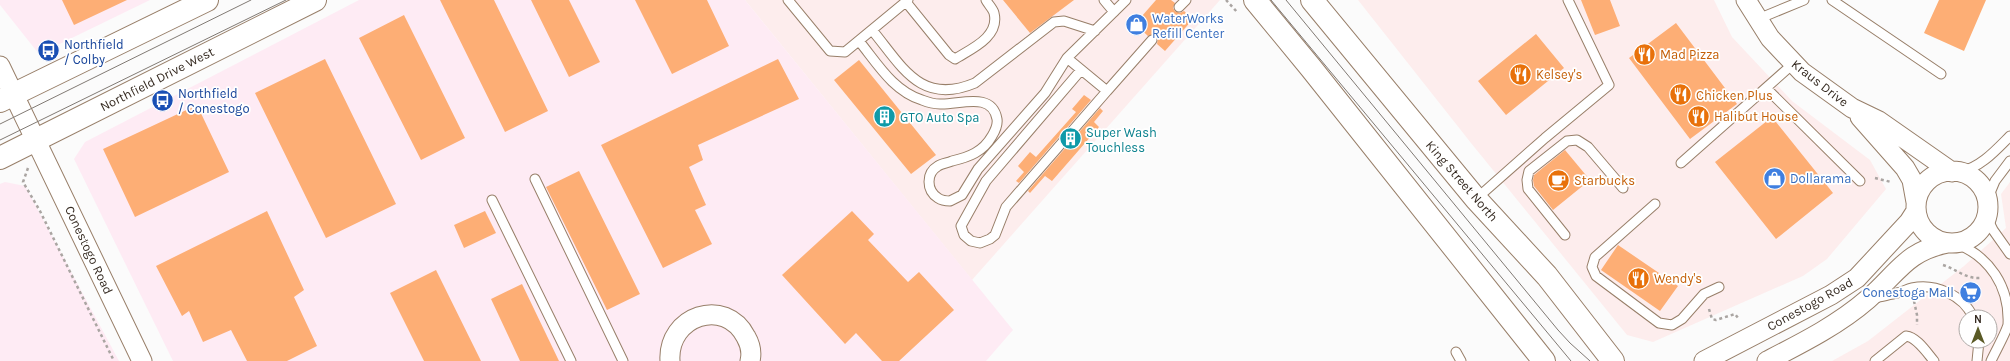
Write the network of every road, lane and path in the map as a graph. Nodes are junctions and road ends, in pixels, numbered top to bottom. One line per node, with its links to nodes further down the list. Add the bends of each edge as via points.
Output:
1 (207, 0): 29 (main road)
2 (315, 0): 32 (main road, Northfield Drive West)
3 (788, 0): 21 (lane, via 830,51 845,52)
4 (986, 0): 14 (lane, via 994,12 994,23 986,41 955,59 949,56)
5 (1104, 0): 16 (lane)
6 (1126, 0): 16 (lane)
7 (1186, 0): 15 (lane)
8 (1255, 0): 68 (main road)
9 (1312, 0): 42 (main road, King Street North)
10 (1568, 0): 42 (lane, via 1609,85)
11 (1746, 0): 17 (street, Kraus Drive)
12 (1804, 0): 17 (lane)
13 (1832, 0): 26 (lane)
14 (907, 1): 18 (lane)
15 (1179, 7)
16 (1114, 12): 19 (lane)
17 (1758, 19): 23 (street, Kraus Drive, via 1770,38)
18 (872, 30): 19 (lane, via 911,76 934,89 948,90 975,83 1054,22 1064,21); 21 (lane)
19 (1095, 31): 22 (lane)
20 (1152, 40): 28 (lane)
21 (859, 41): 22 (lane, via 896,86 906,93 940,104 978,100 994,112 996,130 983,149 970,157 939,165 932,171 928,181 931,190 939,198 950,202 962,195 978,169 1045,92)
22 (1067, 58): 25 (lane)
23 (1794, 63): 27 (lane); 30 (street, Kraus Drive, via 1802,72)
24 (0, 66): 29 (street, Conestogo Road)
25 (1081, 70): 28 (lane); 28 (lane, via 986,181 961,226 971,241 980,243 995,234 1006,207)
26 (1941, 74)
27 (1766, 88): 35 (lane); 39 (lane)
28 (1107, 91)
29 (7, 98): 32 (street, Conestogo Road)
30 (1852, 108): 36 (street, Kraus Drive, via 1879,121); 45 (street, Kraus Drive, via 1905,168 1912,180)
31 (2010, 136): 36 (lane, via 1977,166)
32 (36, 140): 33 (main road, Northfield Drive West); 61 (path, via 23,182 40,211); 62 (street, Conestogo Road)
33 (0, 158)
34 (2010, 160): 46 (lane, via 1995,181)
35 (1681, 163)
36 (1956, 172): 45 (street, via 1935,176 1927,181 1919,192); 46 (street, via 1967,175 1980,184)
37 (1875, 178): 40 (path)
38 (535, 179): 64 (lane)
39 (1860, 181)
40 (1894, 182)
41 (1623, 188): 47 (lane, via 1588,147 1577,140 1567,141 1529,171 1526,180 1528,189)
42 (1476, 199): 69 (main road, King Street North, via 1546,276)
43 (492, 200): 63 (lane)
44 (1655, 204): 52 (lane, via 1595,257 1592,267 1596,276 1659,323 1672,325 1682,319 1704,294)
45 (1916, 207): 48 (street, via 1918,220 1926,233 1939,241); 70 (street, Conestogo Road, via 1909,222 1857,278 1831,295)
46 (1987, 208): 48 (street, via 1984,223 1976,234 1969,239); 49 (lane, via 1993,230)
47 (1565, 234)
48 (1952, 243): 54 (street, Conestogo Road, via 1923,250 1907,260); 75 (lane, via 1970,249 1986,261 2007,289 2008,325)
49 (2010, 254)
50 (1938, 265): 51 (path, via 1954,268 1972,278 1980,278)
51 (1987, 274)
52 (1719, 287)
53 (1913, 296): 58 (path)
54 (1868, 299): 56 (lane, via 1912,288 1929,287 1942,289 1960,300); 71 (street, Conestogo Road, via 1813,338)
55 (1707, 307): 57 (path, via 1711,310 1712,319 1735,314)
56 (1968, 309)
57 (1738, 318)
58 (1917, 319)
59 (1978, 349): 74 (lane)
60 (1456, 352): 67 (lane)
61 (114, 361)
62 (142, 361)
63 (571, 361)
64 (623, 361)
65 (670, 361): 66 (street, via 671,345 677,331 688,321 702,315 717,315 731,320 742,330 750,344)
66 (750, 361)
67 (1461, 361)
68 (1544, 361)
69 (1613, 361)
70 (1704, 361)
71 (1767, 361)
72 (1875, 361): 73 (lane, via 1906,336 1916,341)
73 (1934, 361)
74 (1977, 361)
75 (1991, 361)

